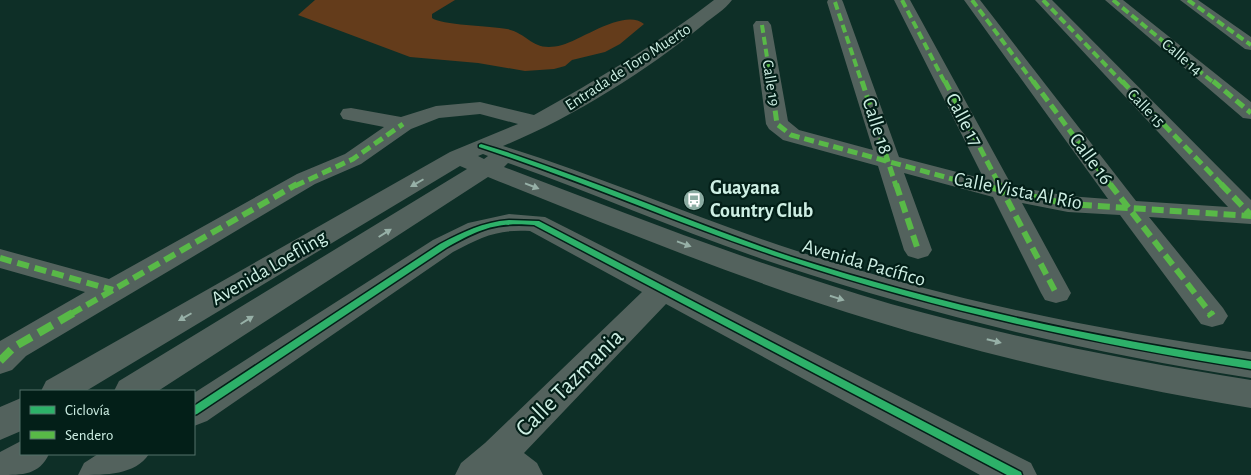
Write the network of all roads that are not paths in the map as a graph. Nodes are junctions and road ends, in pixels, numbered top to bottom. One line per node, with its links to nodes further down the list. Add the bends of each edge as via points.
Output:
1 (724, 0): 13 (street, Entrada de Toro Muerto, via 656,52)
2 (902, 0): 17 (street, Calle 17)
3 (972, 0): 18 (street, Calle 16)
4 (1043, 0): 19 (street, Calle 15)
5 (1113, 0): 11 (street, Calle 14)
6 (1188, 0): 9 (street)
7 (835, 2): 16 (street, Calle 18)
8 (762, 24): 14 (street, Calle 19, via 777,124)
9 (1251, 45)
10 (351, 114): 12 (street)
11 (1251, 114)
12 (403, 124): 13 (street, via 436,112 480,108); 23 (street, via 353,159 306,179)
13 (533, 126): 15 (street, Entrada de Toro Muerto)
14 (791, 135): 16 (street, Calle Vista Al Río)
15 (483, 156): 27 (street, Avenida Pacífico, via 892,290 1035,325); 28 (street, Avenida Loefling, one-way to 28); 29 (street, Avenida Loefling, one-way to 15); 30 (street, Avenida Pacífico, one-way to 30, via 757,271 886,314 1039,353)
16 (889, 163): 17 (street, Calle Vista Al Río); 20 (street, Calle 18)
17 (1002, 192): 18 (street, Calle Vista Al Río, via 1068,204); 24 (street, Calle 17)
18 (1128, 208): 19 (street, Calle Vista Al Río); 25 (street, Calle 16)
19 (1251, 216)
20 (918, 250)
21 (2, 261): 23 (street)
22 (663, 289): 31 (street, via 536,223 506,220 476,228 443,246); 36 (street, Calle Tazmania); 39 (street)
23 (113, 290): 26 (street, via 14,347)
24 (1056, 293)
25 (1212, 316)
26 (0, 361)
27 (1251, 365)
28 (60, 390)
29 (132, 390)
30 (1251, 394)
31 (195, 410)
32 (20, 414): 33 (street)
33 (0, 425)
34 (28, 455): 37 (street)
35 (128, 455): 38 (street)
36 (499, 468)
37 (0, 472)
38 (98, 475)
39 (1017, 475)

